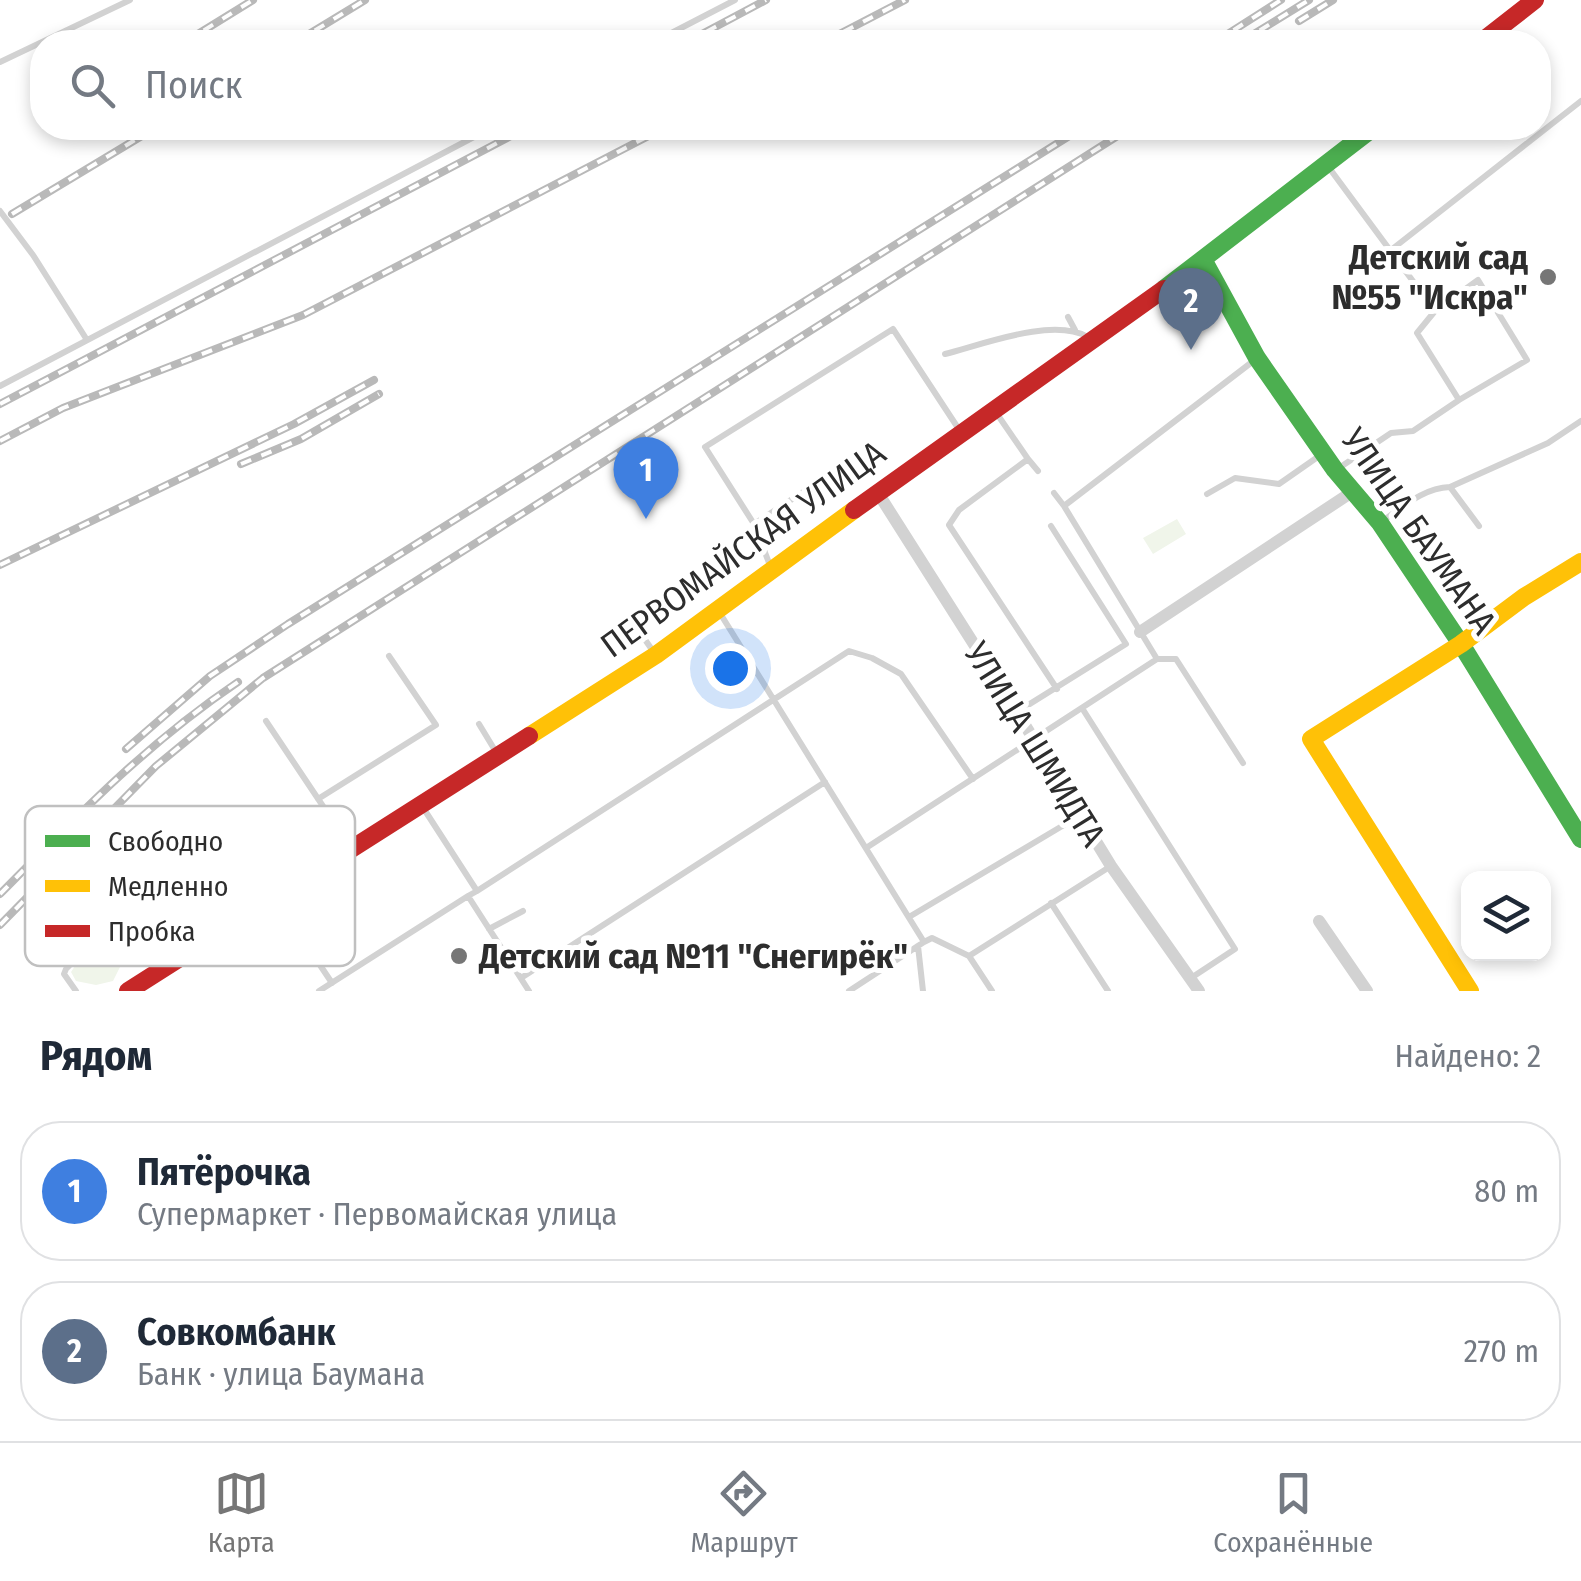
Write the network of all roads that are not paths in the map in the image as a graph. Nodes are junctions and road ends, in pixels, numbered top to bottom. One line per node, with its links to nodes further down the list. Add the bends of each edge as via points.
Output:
1 (130, 0): 4 (lane)
2 (735, 0): 5 (lane)
3 (1535, 0): 6 (main road)
4 (71, 29)
5 (677, 30)
6 (1496, 30)
7 (30, 48): 8 (lane)
8 (0, 62)
9 (1581, 101): 10 (lane)
10 (1551, 125)
11 (468, 140): 21 (lane)
12 (1357, 140): 14 (main road, ПЕРВОМАЙСКАЯ УЛИЦА)
13 (1531, 140): 16 (lane)
14 (1326, 164): 16 (lane); 17 (main road, ПЕРВОМАЙСКАЯ УЛИЦА)
15 (0, 211): 21 (lane)
16 (1391, 250): 18 (lane)
17 (1204, 261): 22 (main road, ПЕРВОМАЙСКАЯ УЛИЦА); 24 (main road, УЛИЦА БАУМАНА)
18 (1435, 311): 26 (lane, via 1417,333); 26 (lane, via 1478,280 1527,360)
19 (1068, 318): 20 (lane)
20 (1075, 330): 22 (lane); 23 (lane, via 1049,329)
21 (87, 340): 25 (lane)
22 (1094, 340): 27 (main road, ПЕРВОМАЙСКАЯ УЛИЦА)
23 (945, 354)
24 (1257, 358): 30 (main road, УЛИЦА БАУМАНА); 40 (lane)
25 (0, 386)
26 (1459, 400): 32 (lane)
27 (994, 410): 29 (main road, ПЕРВОМАЙСКАЯ УЛИЦА); 31 (lane)
28 (1581, 421): 35 (lane)
29 (960, 432): 37 (main road, ПЕРВОМАЙСКАЯ УЛИЦА); 42 (lane, via 894,328 706,448)
30 (1323, 453): 32 (main road, УЛИЦА БАУМАНА); 39 (lane, via 1280,484 1235,478)
31 (1028, 459): 33 (lane); 54 (lane, via 959,510 949,525)
32 (1336, 470): 36 (main road, УЛИЦА БАУМАНА)
33 (1038, 472)
34 (823, 479): 42 (lane)
35 (1450, 487): 41 (lane, via 1419,496); 44 (lane)
36 (1352, 492): 41 (main road, УЛИЦА БАУМАНА); 49 (street)
37 (878, 493): 46 (main road, ПЕРВОМАЙСКАЯ УЛИЦА); 57 (street, УЛИЦА ШМИДТА)
38 (1054, 493): 40 (lane)
39 (1207, 494)
40 (1064, 506): 49 (lane)
41 (1380, 522): 50 (main road, УЛИЦА БАУМАНА)
42 (754, 524): 46 (lane)
43 (1051, 526): 54 (lane, via 1126,644)
44 (1479, 526)
45 (1581, 562): 50 (main road)
46 (771, 569): 47 (main road, ПЕРВОМАЙСКАЯ УЛИЦА)
47 (717, 609): 52 (main road, ПЕРВОМАЙСКАЯ УЛИЦА); 55 (lane)
48 (640, 631): 52 (lane)
49 (1140, 632): 53 (lane)
50 (1461, 644): 69 (main road, УЛИЦА БАУМАНА); 98 (main road, via 1311,739)
51 (389, 656): 65 (lane, via 436,725)
52 (656, 656): 61 (main road, ПЕРВОМАЙСКАЯ УЛИЦА)
53 (1157, 659): 56 (lane); 62 (lane, via 1176,659)
54 (1057, 689): 57 (lane)
55 (774, 699): 63 (lane, via 849,652 872,658 902,674); 64 (lane); 73 (lane)
56 (1082, 708): 60 (lane); 86 (lane, via 1236,949)
57 (1018, 712): 60 (street, УЛИЦА ШМИДТА)
58 (266, 721): 65 (lane)
59 (479, 724): 61 (lane)
60 (1034, 739): 63 (lane); 68 (street, УЛИЦА ШМИДТА)
61 (499, 757): 66 (main road, ПЕРВОМАЙСКАЯ УЛИЦА)
62 (1243, 763)
63 (973, 779): 71 (lane)
64 (825, 782): 71 (lane); 85 (lane)
65 (318, 799): 67 (lane)
66 (421, 805): 70 (main road, ПЕРВОМАЙСКАЯ УЛИЦА); 73 (lane)
67 (323, 806)
68 (1080, 815): 72 (street, УЛИЦА ШМИДТА); 77 (lane)
69 (1581, 839)
70 (355, 848)
71 (866, 848): 77 (lane)
72 (1111, 866): 75 (lane); 86 (street, УЛИЦА ШМИДТА)
73 (476, 891): 74 (lane)
74 (468, 896): 79 (lane); 87 (lane)
75 (1051, 903): 81 (lane); 95 (lane)
76 (524, 911): 79 (lane)
77 (909, 918): 80 (lane)
78 (1319, 921): 97 (street)
79 (489, 930): 85 (lane)
80 (921, 944): 81 (lane, via 932,938); 92 (lane); 93 (lane)
81 (969, 956): 94 (lane)
82 (69, 966): 88 (lane, via 64,974)
83 (167, 966): 89 (main road, ПЕРВОМАЙСКАЯ УЛИЦА)
84 (321, 966): 87 (lane)
85 (521, 978): 91 (lane)
86 (1190, 978): 96 (street, УЛИЦА ШМИДТА)
87 (332, 983): 90 (lane)
88 (76, 991)
89 (128, 991)
90 (319, 991)
91 (530, 991)
92 (849, 991)
93 (923, 991)
94 (992, 991)
95 (1108, 991)
96 (1199, 991)
97 (1368, 991)
98 (1470, 991)

